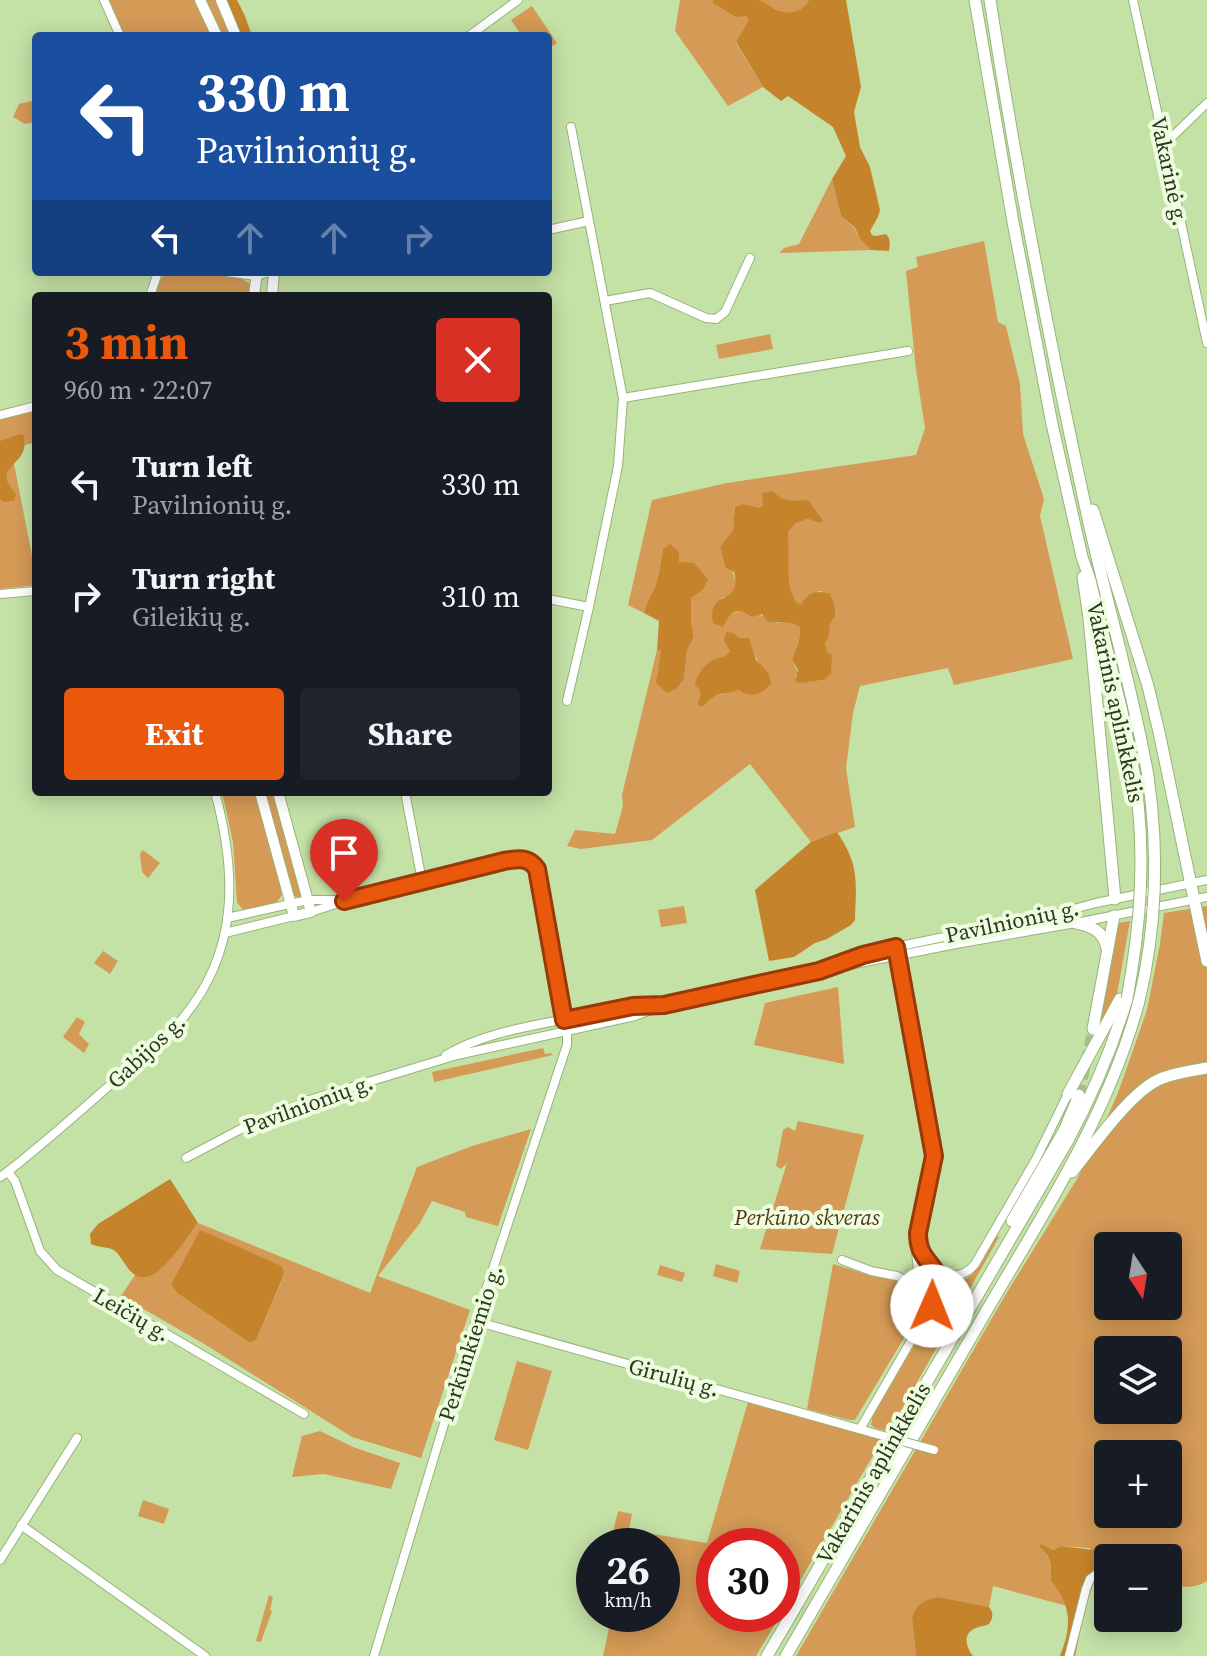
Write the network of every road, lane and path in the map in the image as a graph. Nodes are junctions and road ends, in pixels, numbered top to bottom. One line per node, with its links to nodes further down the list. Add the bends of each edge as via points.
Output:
1 (104, 0): 8 (street)
2 (200, 0): 9 (main road)
3 (221, 0): 10 (main road)
4 (518, 0): 11 (street)
5 (975, 0): 25 (highway, Vakarinis aplinkkelis, via 1044,383)
6 (990, 0): 24 (highway, Vakarinis aplinkkelis)
7 (1133, 0): 14 (street, Vakarinė g.)
8 (118, 32)
9 (215, 32)
10 (234, 32)
11 (474, 32)
12 (1207, 103): 14 (street)
13 (571, 127): 15 (street)
14 (1163, 140): 19 (street, Vakarinė g.)
15 (589, 221): 16 (street); 18 (street)
16 (552, 229)
17 (750, 258): 18 (street, via 723,315 716,319 650,293)
18 (605, 301): 21 (street)
19 (1207, 343)
20 (908, 351): 21 (street)
21 (623, 398): 29 (street, via 618,466)
22 (32, 407): 23 (street)
23 (0, 415)
24 (1081, 480): 31 (highway, Vakarinis aplinkkelis, via 1135,711); 38 (highway, via 1148,686)
25 (1082, 557): 31 (highway, Vakarinis aplinkkelis); 39 (highway)
26 (32, 591): 27 (street)
27 (0, 594)
28 (552, 600): 29 (street)
29 (589, 607): 30 (street)
30 (567, 701)
31 (1142, 777): 53 (highway, Vakarinis aplinkkelis, bridge, via 1142,881); 53 (highway, Vakarinis aplinkkelis, bridge, via 1155,846 1155,895 1148,961)
32 (216, 796): 47 (street, Gabijos g., via 229,854)
33 (261, 796): 43 (main road)
34 (279, 796): 41 (main road)
35 (406, 796): 37 (street)
36 (1207, 880): 38 (street, Pavilnionių g.)
37 (422, 881): 42 (street); 55 (street, via 521,858 533,863)
38 (1191, 883): 39 (street, Pavilnionių g.); 40 (highway)
39 (1119, 898): 46 (street); 51 (street, Pavilnionių g.)
40 (1201, 898): 46 (street, Pavilnionių g.); 52 (highway)
41 (308, 900): 42 (street); 43 (street); 44 (main road)
42 (344, 901): 44 (street)
43 (290, 904): 45 (main road); 47 (street)
44 (311, 912): 45 (main road)
45 (294, 916): 49 (street)
46 (1114, 916): 48 (street, Pavilnionių g.); 50 (highway)
47 (227, 918): 49 (street, Gabijos g.)
48 (1076, 923): 50 (highway, via 1094,928); 51 (street, Pavilnionių g.)
49 (225, 933): 62 (street, Gabijos g., via 208,980 175,1028)
50 (1108, 948): 56 (highway)
51 (896, 951): 54 (street, Pavilnionių g.); 64 (street, via 934,1156)
52 (1207, 961)
53 (1129, 999): 60 (highway); 63 (highway, Vakarinis aplinkkelis, via 1126,1044); 71 (highway, Vakarinis aplinkkelis, via 1085,1109)
54 (664, 1005): 55 (street, Pavilnionių g.); 57 (street, Pavilnionių g.)
55 (564, 1020): 57 (street); 58 (street, Pavilnionių g., via 484,1038)
56 (1093, 1029)
57 (567, 1031): 58 (street, Pavilnionių g.); 73 (street, Perkūnkiemio g., via 567,1045)
58 (435, 1061): 61 (street, Pavilnionių g., via 309,1100)
59 (1207, 1068): 63 (highway, via 1166,1076 1146,1087)
60 (1074, 1095): 69 (street, via 975,1264 961,1275); 71 (highway, via 1064,1131)
61 (186, 1158)
62 (4, 1174): 74 (street, Leičių g., via 15,1181 40,1251 57,1270)
63 (1059, 1188): 84 (highway, Vakarinis aplinkkelis)
64 (918, 1245): 66 (street); 67 (street)
65 (842, 1260): 68 (street)
66 (932, 1268): 67 (street); 69 (street)
67 (918, 1271): 68 (street); 70 (street)
68 (897, 1276): 70 (street)
69 (936, 1281): 70 (street, via 928,1289); 72 (street, via 932,1306)
70 (919, 1286): 72 (street, via 926,1297)
71 (965, 1316): 83 (highway, Vakarinis aplinkkelis)
72 (923, 1320): 75 (street)
73 (475, 1321): 75 (street, Girulių g.); 82 (street, Perkūnkiemio g.)
74 (304, 1414)
75 (860, 1429): 77 (street, Girulių g., bridge)
76 (77, 1438): 78 (street)
77 (934, 1450)
78 (21, 1525): 79 (street); 81 (street)
79 (0, 1560)
80 (1094, 1576): 85 (street)
81 (205, 1656)
82 (374, 1656)
83 (767, 1656)
84 (786, 1656)
85 (1069, 1656)

